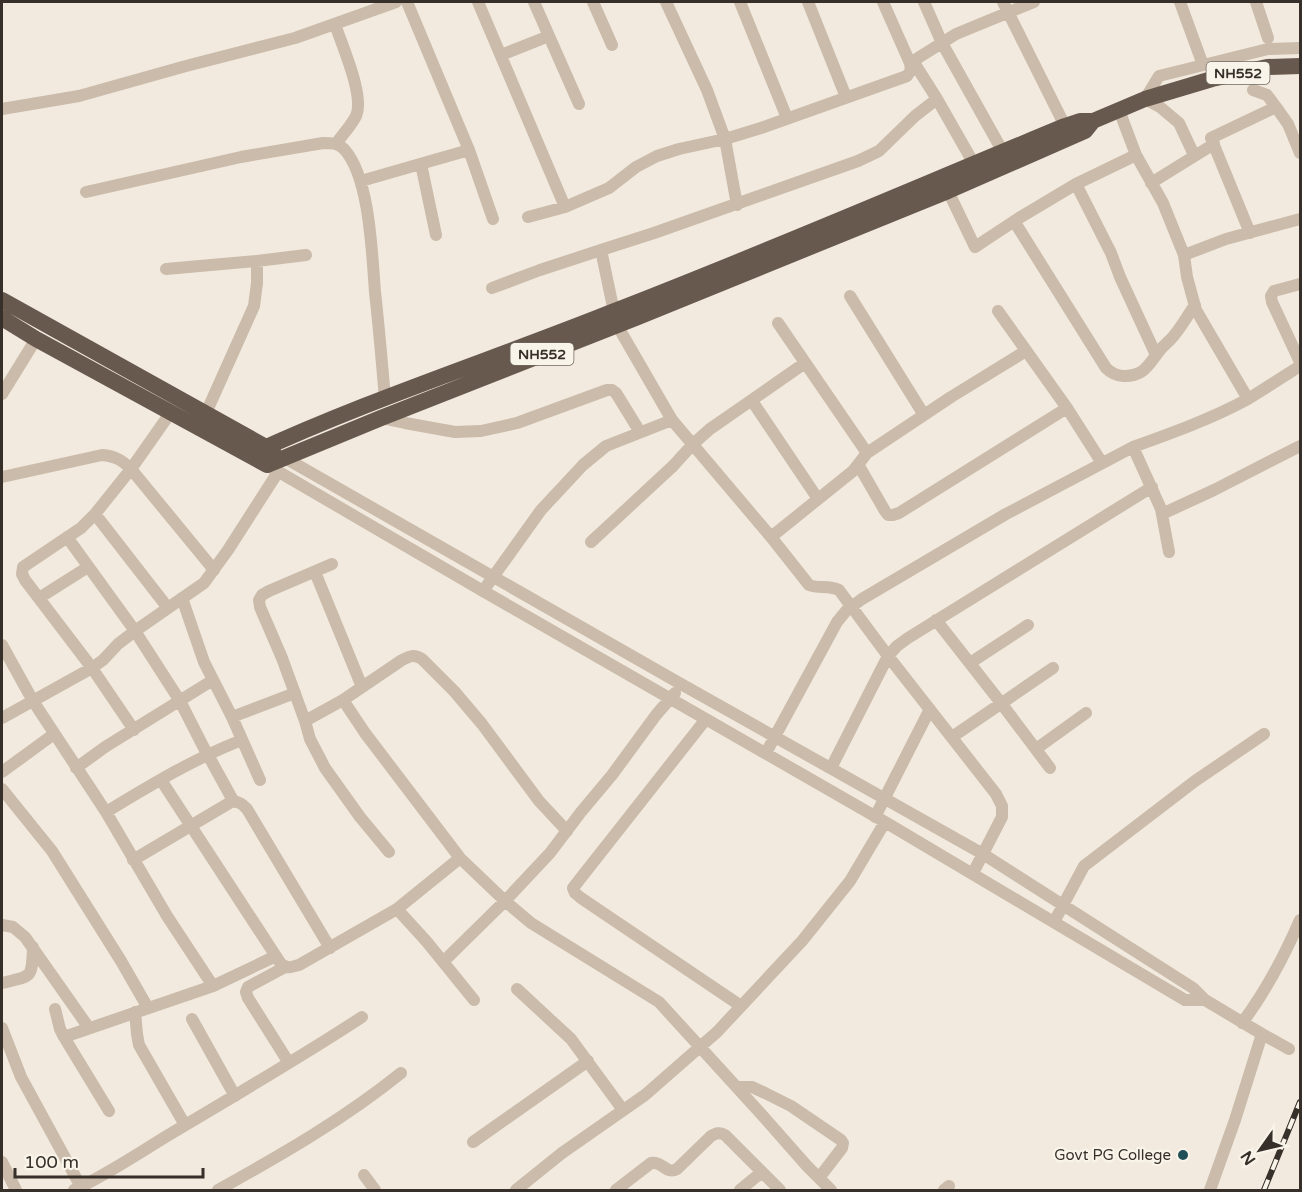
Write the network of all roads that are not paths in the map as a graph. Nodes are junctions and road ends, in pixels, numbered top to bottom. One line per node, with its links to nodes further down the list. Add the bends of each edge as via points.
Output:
1 (396, 2): 15 (street)
2 (408, 2): 39 (street)
3 (478, 2): 21 (street)
4 (534, 2): 16 (street)
5 (593, 2): 19 (street)
6 (666, 2): 36 (street)
7 (740, 2): 33 (street)
8 (808, 2): 26 (street)
9 (883, 2): 22 (street)
10 (924, 2): 18 (street)
11 (1034, 2): 14 (street)
12 (1180, 2): 23 (street)
13 (1256, 2): 17 (street)
14 (1006, 7): 18 (street); 35 (street)
15 (335, 24): 31 (street, via 79,96); 37 (street, via 358,92 356,116)
16 (549, 36): 21 (street); 29 (street)
17 (1268, 38)
18 (942, 43): 22 (street); 40 (street)
19 (612, 45)
20 (1300, 48): 23 (street, via 1268,49)
21 (501, 56): 52 (street)
22 (912, 62): 26 (street, via 908,76); 27 (street)
23 (1203, 65): 28 (street, via 1160,76)
24 (1300, 66): 28 (highway, NH552, via 1267,67)
25 (1253, 90): 30 (street, via 1267,95)
26 (846, 97): 33 (street)
27 (937, 99): 45 (street); 51 (street, via 879,152)
28 (1145, 99): 32 (highway, NH552); 43 (street, via 1179,123)
29 (579, 104)
30 (1276, 107): 38 (street, via 1211,138); 41 (street)
31 (2, 109)
32 (1119, 110): 34 (highway, NH552); 42 (street)
33 (787, 118): 36 (street)
34 (1093, 121): 35 (highway, NH552); 49 (highway, NH552, via 1085,131)
35 (1065, 126): 40 (highway, NH552)
36 (725, 139): 51 (street); 52 (street, via 657,156 609,188)
37 (336, 144): 46 (street, via 344,149); 50 (street, via 241,157)
38 (1214, 144): 43 (street); 57 (street)
39 (469, 150): 44 (street); 54 (street)
40 (1003, 152): 45 (highway, NH552)
41 (1300, 153)
42 (1136, 155): 47 (street); 48 (street)
43 (1194, 155): 47 (street)
44 (421, 164): 46 (street); 58 (street)
45 (974, 164): 71 (highway, NH552)
46 (361, 182): 79 (street, via 369,219)
47 (1151, 183): 61 (street)
48 (1076, 184): 56 (street); 75 (street)
49 (948, 191): 56 (street, via 975,247); 71 (highway, NH552)
50 (86, 192)
51 (736, 205): 59 (street)
52 (565, 207): 53 (street)
53 (528, 217)
54 (493, 219)
55 (1300, 219): 57 (street)
56 (1014, 221): 75 (street, via 1111,373 1127,376 1142,371)
57 (1250, 232): 61 (street)
58 (436, 235)
59 (601, 250): 65 (street); 71 (street)
60 (306, 255): 62 (street)
61 (1184, 255): 68 (street)
62 (257, 261): 63 (street); 84 (street, via 254,306)
63 (166, 269)
64 (1300, 284): 77 (street, via 1274,291 1271,296)
65 (492, 288)
66 (850, 296): 85 (street)
67 (2, 300): 84 (highway)
68 (1195, 305): 75 (street); 80 (street)
69 (998, 311): 74 (street)
70 (2, 318): 73 (highway)
71 (615, 318): 79 (highway, NH552); 86 (highway, NH552); 87 (street)
72 (778, 322): 76 (street)
73 (36, 339): 78 (street); 83 (highway)
74 (1026, 351): 82 (street); 85 (street)
75 (1156, 355)
76 (805, 363): 81 (street); 93 (street)
77 (1300, 364): 80 (street)
78 (2, 394)
79 (385, 399): 91 (highway, NH552)
80 (1248, 399): 92 (street, via 1184,429)
81 (752, 401): 89 (street); 101 (street)
82 (1066, 408): 95 (street); 97 (street, via 893,515 885,511)
83 (171, 412): 94 (highway); 98 (street)
84 (206, 413): 91 (highway)
85 (924, 415): 93 (street)
86 (381, 418): 88 (street, via 455,432 481,431 517,423 612,390); 96 (highway, NH552)
87 (672, 420): 88 (street); 89 (street)
88 (640, 432): 112 (street, via 606,446 583,465 541,510)
89 (693, 444): 105 (street); 106 (street)
90 (1300, 446): 103 (street)
91 (267, 447): 94 (highway, NH552); 96 (highway)
92 (1133, 447): 95 (street); 100 (street)
93 (867, 453): 97 (street)
94 (249, 455): 96 (highway)
95 (1102, 463): 116 (street, via 1006,514)
96 (277, 465): 110 (street); 112 (street); 113 (street)
97 (859, 465): 101 (street)
98 (131, 469): 99 (street, via 114,456 102,455); 102 (street); 110 (street)
99 (2, 477)
100 (1152, 487): 103 (street); 118 (street)
101 (818, 499): 105 (street)
102 (95, 514): 104 (street); 117 (street)
103 (1162, 514): 107 (street)
104 (67, 537): 109 (street); 114 (street, via 23,567 25,580)
105 (771, 537): 116 (street, via 809,585 832,586)
106 (591, 542)
107 (1169, 552)
108 (332, 564): 111 (street)
109 (88, 567): 114 (street); 120 (street)
110 (214, 570): 115 (street, via 204,583)
111 (315, 572): 128 (street); 129 (street, via 269,591 259,600)
112 (493, 577): 113 (street); 127 (street)
113 (483, 591): 130 (street)
114 (39, 598): 124 (street)
115 (182, 598): 117 (street); 126 (street)
116 (852, 607): 122 (street); 144 (street, via 837,622)
117 (168, 608): 120 (street)
118 (936, 620): 122 (street); 123 (street)
119 (1028, 625): 123 (street)
120 (135, 631): 124 (street); 133 (street)
121 (2, 645): 131 (street)
122 (888, 656): 135 (street); 151 (street)
123 (970, 663): 134 (street)
124 (92, 668): 131 (street); 141 (street)
125 (1053, 668): 134 (street)
126 (213, 680): 133 (street); 137 (street)
127 (681, 684): 130 (street); 144 (street)
128 (362, 687): 132 (street); 162 (street, via 410,656 422,659 482,724 539,801)
129 (295, 693): 137 (street); 140 (street)
130 (672, 698): 139 (street); 162 (street)
131 (33, 700): 138 (street); 142 (street)
132 (343, 700): 140 (street); 165 (street)
133 (180, 701): 141 (street); 149 (street)
134 (1001, 703): 145 (street); 147 (street)
135 (930, 709): 145 (street); 157 (street)
136 (1086, 713): 147 (street)
137 (232, 717): 146 (street)
138 (2, 718)
139 (706, 719): 148 (street); 184 (street, via 573,888 581,898)
140 (305, 721): 163 (street, via 325,768)
141 (134, 730): 150 (street)
142 (54, 734): 150 (street); 153 (street)
143 (1264, 734): 169 (street, via 1084,866)
144 (774, 738): 148 (street); 151 (street)
145 (952, 738): 164 (street, via 1002,806 1002,817)
146 (242, 740): 149 (street); 155 (street)
147 (1036, 749): 152 (street)
148 (766, 753): 160 (street)
149 (208, 754): 154 (street); 158 (street)
150 (76, 768): 159 (street)
151 (831, 768): 157 (street)
152 (1050, 768)
153 (2, 772)
154 (161, 780): 159 (street); 161 (street)
155 (260, 780)
156 (2, 789): 185 (street, via 52,850)
157 (885, 798): 160 (street); 164 (street)
158 (237, 802): 161 (street); 175 (street, via 247,809)
159 (106, 812): 166 (street)
160 (880, 819): 167 (street); 184 (street, via 850,881 802,941)
161 (190, 826): 166 (street); 176 (street)
162 (567, 831): 168 (street)
163 (389, 852)
164 (983, 854): 167 (street); 169 (street)
165 (460, 858): 168 (street); 170 (street)
166 (133, 860): 180 (street)
167 (973, 873): 172 (street)
168 (505, 901): 177 (street); 195 (street, via 531,922 659,1002)
169 (1063, 906): 172 (street); 183 (street, via 1193,988)
170 (397, 909): 175 (street); 177 (street)
171 (1300, 920): 190 (street, via 1275,974)
172 (1054, 922): 183 (street, via 1185,1000)
173 (2, 925): 174 (street, via 13,927)
174 (33, 947): 179 (street, via 29,976); 192 (street)
175 (330, 948): 178 (street, via 299,965)
176 (276, 956): 178 (street); 180 (street)
177 (443, 962): 182 (street)
178 (285, 967): 198 (street, via 248,987 246,992)
179 (2, 983)
180 (213, 986): 185 (street)
181 (517, 989): 197 (street, via 571,1039)
182 (474, 1000)
183 (1205, 1000): 190 (street)
184 (741, 1006): 195 (street)
185 (148, 1008): 187 (street)
186 (54, 1009): 194 (street)
187 (135, 1012): 192 (street); 204 (street, via 139,1045)
188 (362, 1017): 198 (street)
189 (192, 1019): 201 (street)
190 (1242, 1023): 193 (street)
191 (2, 1028): 210 (street, via 21,1077)
192 (89, 1028): 194 (street)
193 (1262, 1034): 196 (street); 219 (street)
194 (64, 1037): 203 (street)
195 (700, 1046): 200 (street); 202 (street)
196 (1289, 1049)
197 (588, 1061): 202 (street); 205 (street)
198 (289, 1063): 201 (street)
199 (401, 1073): 212 (street, via 348,1113)
200 (737, 1087): 209 (street); 209 (street, via 752,1087 765,1093 842,1140 842,1148)
201 (235, 1096): 204 (street)
202 (623, 1110): 214 (street)
203 (108, 1111)
204 (184, 1125): 210 (street)
205 (473, 1142)
206 (2, 1162): 211 (street)
207 (762, 1172): 215 (street, via 720,1132 674,1172 651,1163); 216 (street); 217 (street)
208 (364, 1175): 213 (street)
209 (819, 1178): 218 (street)
210 (78, 1189)
211 (16, 1191)
212 (218, 1191)
213 (375, 1191)
214 (516, 1191)
215 (616, 1191)
216 (740, 1191)
217 (780, 1191)
218 (831, 1191)
219 (1210, 1191)

